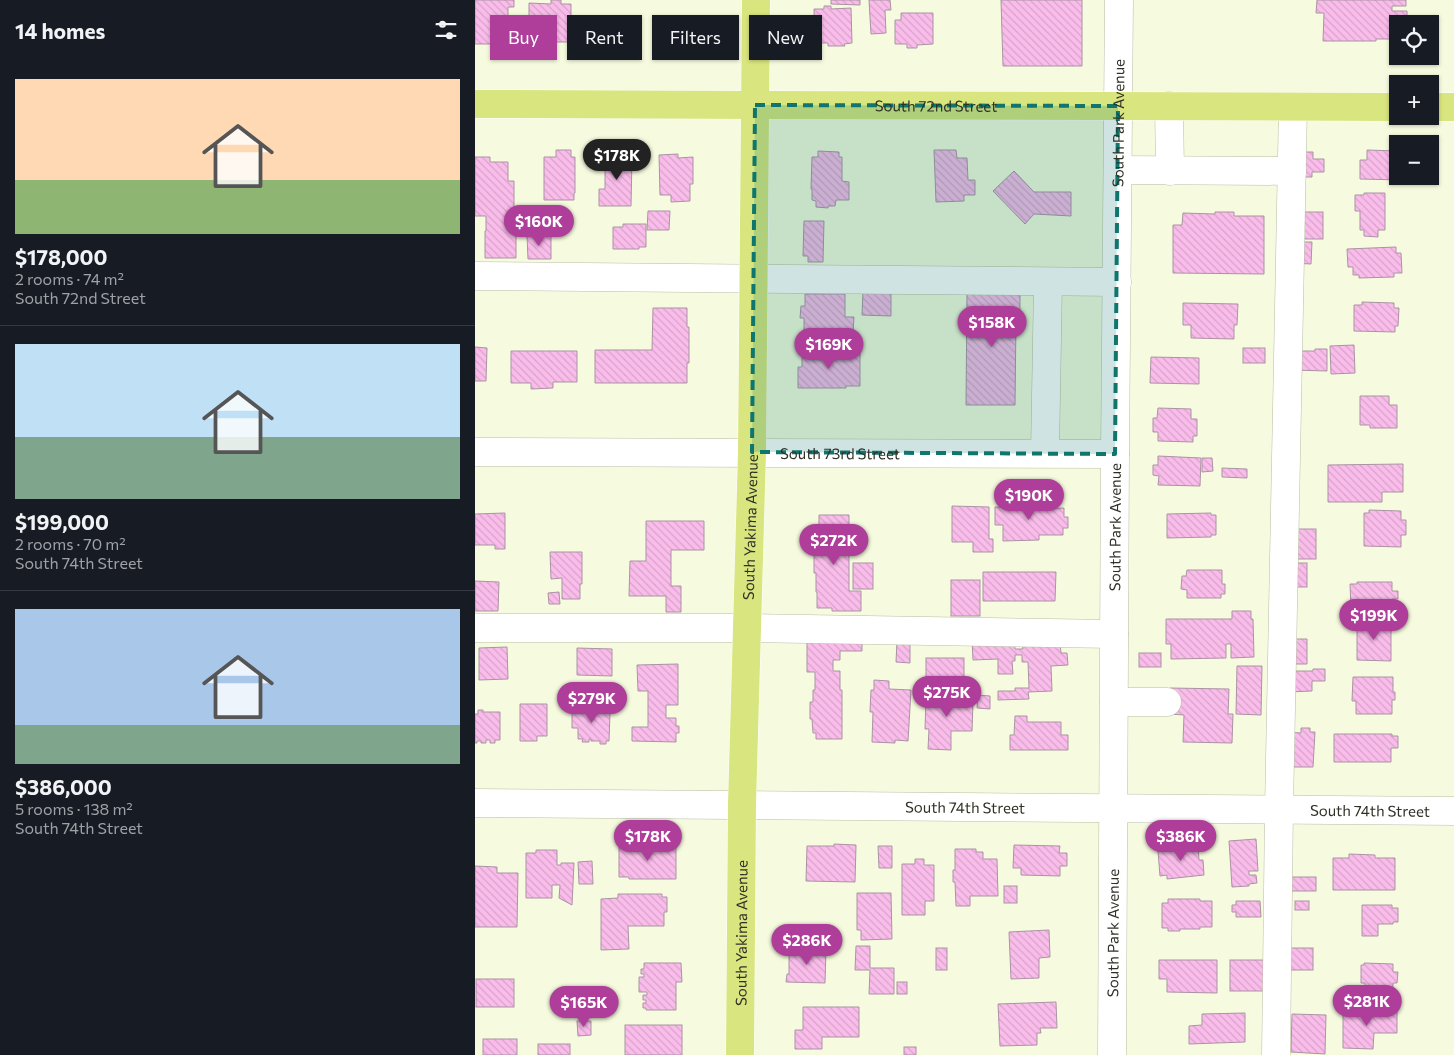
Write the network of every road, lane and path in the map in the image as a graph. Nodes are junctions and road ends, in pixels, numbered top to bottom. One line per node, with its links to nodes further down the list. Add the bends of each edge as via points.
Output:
1 (756, 0): 4 (main road, South Yakima Avenue)
2 (1119, 0): 5 (street, South Park Avenue)
3 (475, 104): 4 (main road, South 72nd Street)
4 (755, 105): 5 (main road, South 72nd Street); 15 (main road, South Yakima Avenue)
5 (1118, 106): 6 (main road, South 72nd Street); 11 (street, South Park Avenue)
6 (1169, 106): 7 (main road, South 72nd Street); 12 (street)
7 (1293, 106): 8 (main road, South 72nd Street); 13 (street)
8 (1389, 107)
9 (1439, 107): 10 (main road)
10 (1454, 107)
11 (1118, 170): 12 (street); 17 (street, South Park Avenue)
12 (1170, 171): 13 (street)
13 (1292, 171): 30 (street)
14 (475, 276): 15 (street)
15 (753, 278): 16 (street); 19 (main road, South Yakima Avenue)
16 (1049, 282): 17 (street); 20 (street)
17 (1117, 282): 21 (street, South Park Avenue)
18 (475, 452): 19 (street, South 73rd Street)
19 (752, 452): 20 (street, South 73rd Street); 23 (main road, South Yakima Avenue)
20 (1045, 453): 21 (street, South 73rd Street)
21 (1115, 454): 24 (street, South Park Avenue)
22 (475, 628): 23 (street)
23 (747, 628): 24 (street); 28 (main road, South Yakima Avenue)
24 (1114, 634): 25 (street, South Park Avenue)
25 (1114, 702): 26 (street); 29 (street, South Park Avenue)
26 (1167, 702)
27 (475, 803): 28 (street, South 74th Street)
28 (741, 804): 29 (street, South 74th Street); 32 (main road, South Yakima Avenue)
29 (1113, 808): 30 (street, South 74th Street); 33 (street, South Park Avenue)
30 (1279, 809): 31 (street, South 74th Street); 34 (street)
31 (1454, 811)
32 (740, 1055)
33 (1112, 1055)
34 (1275, 1055)

